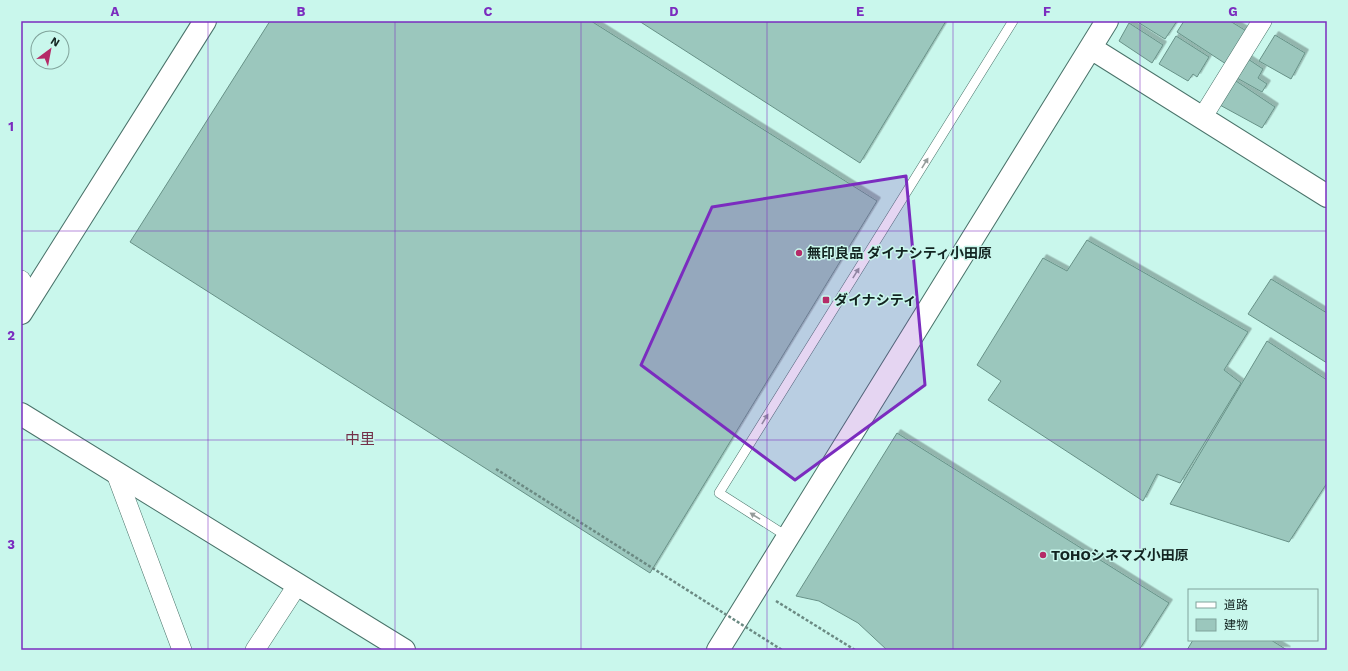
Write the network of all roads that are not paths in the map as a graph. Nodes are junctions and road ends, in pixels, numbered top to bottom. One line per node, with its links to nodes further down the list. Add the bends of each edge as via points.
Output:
1 (205, 21): 9 (street)
2 (1013, 21): 12 (lane, one-way to 2, via 719,494)
3 (1107, 21): 5 (street)
4 (1262, 21): 6 (street)
5 (1091, 48): 6 (street); 12 (street)
6 (1202, 118): 7 (street)
7 (1327, 196)
8 (21, 280): 9 (street)
9 (25, 306)
10 (21, 414): 11 (street)
11 (115, 471): 13 (street); 14 (street)
12 (788, 537): 17 (street)
13 (298, 584): 15 (street); 16 (street)
14 (182, 650)
15 (255, 650)
16 (404, 650)
17 (718, 650)

